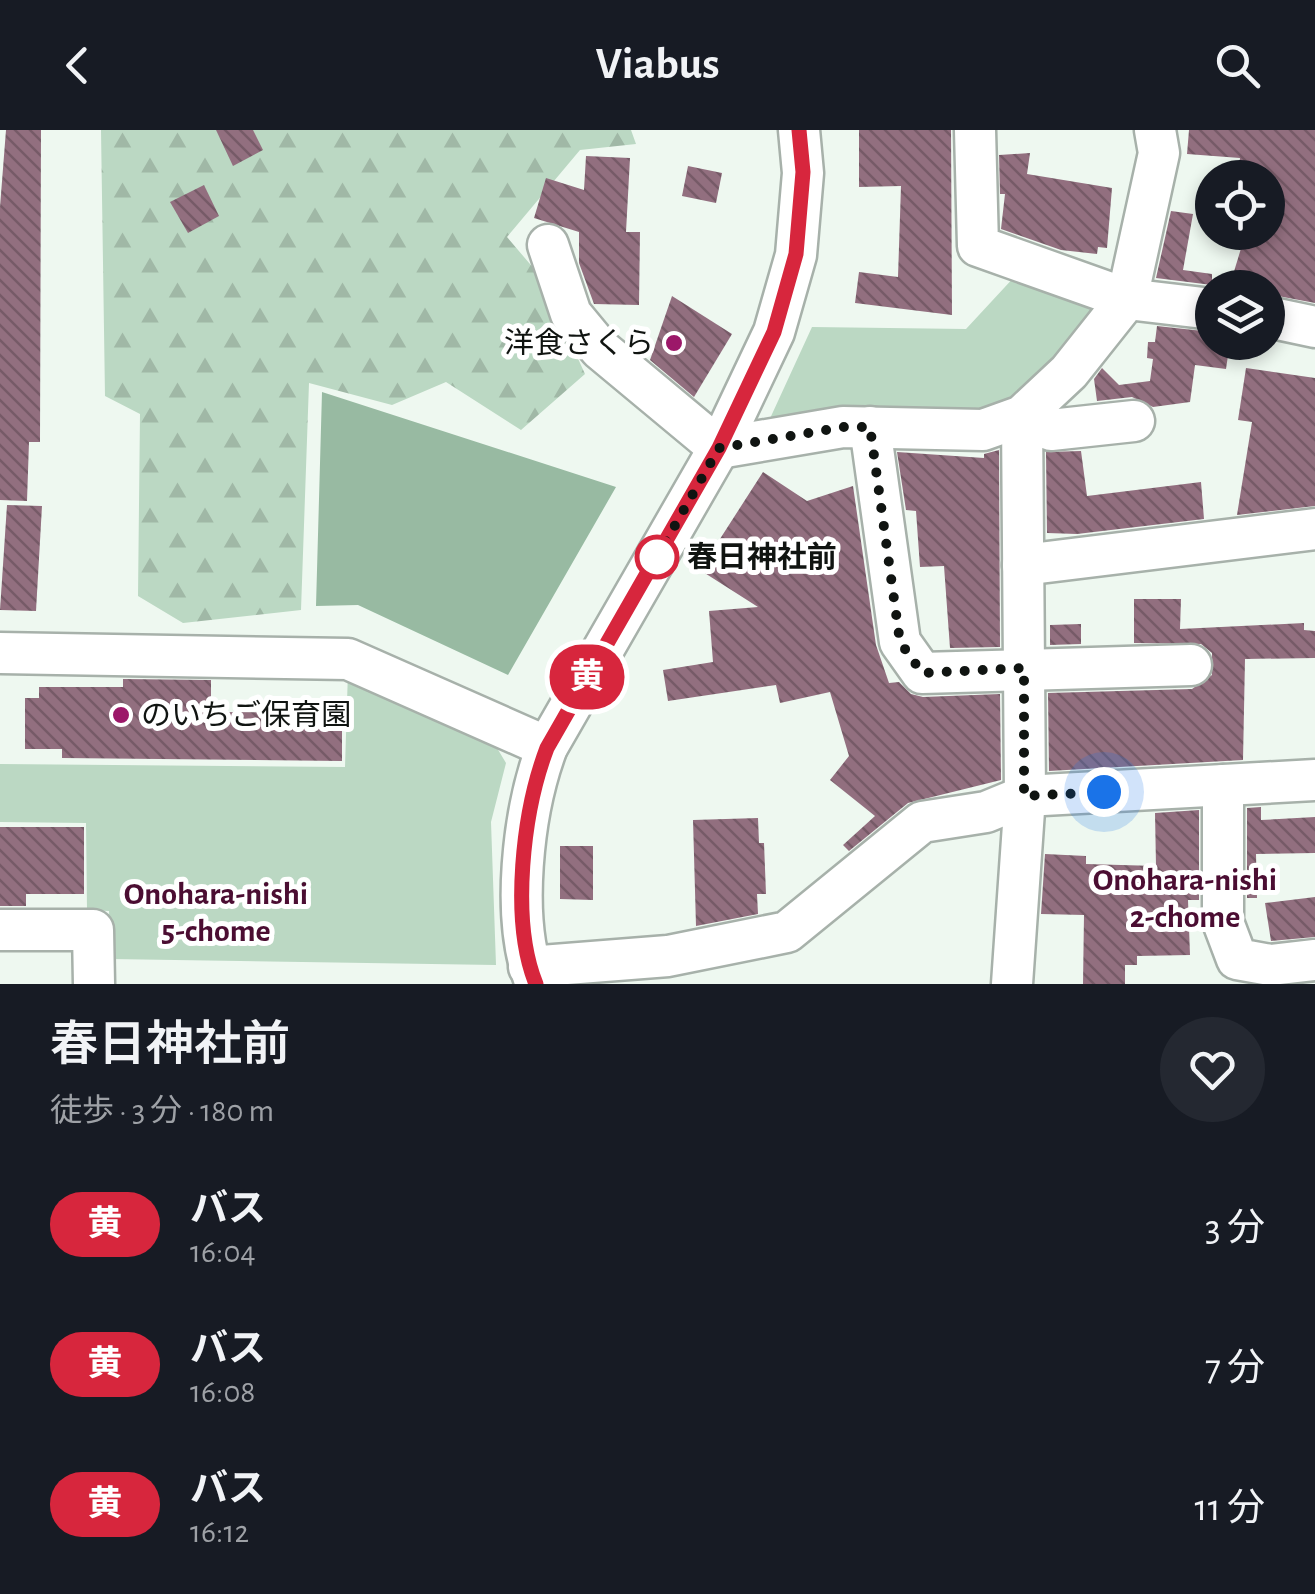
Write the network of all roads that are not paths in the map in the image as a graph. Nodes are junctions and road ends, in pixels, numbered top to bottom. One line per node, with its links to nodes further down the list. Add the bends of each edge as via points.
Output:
1 (799, 130): 12 (street, via 803,172 796,254 774,332)
2 (975, 130): 5 (street, via 978,246)
3 (1155, 130): 5 (street, via 1159,153)
4 (548, 245): 12 (street, via 571,314 600,350)
5 (1127, 298): 6 (street); 9 (street, via 1068,372)
6 (1195, 307)
7 (1285, 321): 8 (street)
8 (1315, 327)
9 (1022, 416): 10 (street, via 1051,430); 11 (street, via 983,430); 14 (street)
10 (1134, 421)
11 (870, 427): 12 (street); 17 (street, via 900,642 922,673)
12 (719, 448): 18 (street)
13 (1315, 530): 14 (street)
14 (1023, 565): 17 (street)
15 (0, 653): 18 (street, via 348,660)
16 (1190, 665): 17 (street)
17 (1024, 668): 21 (street)
18 (547, 748): 24 (street, via 528,812 523,885)
19 (1315, 780): 20 (street)
20 (1224, 785): 21 (street); 23 (street, via 1224,922 1237,960)
21 (1024, 796): 24 (street, via 986,812 922,822 787,932); 26 (street)
22 (0, 930): 25 (street, via 93,930)
23 (1315, 960)
24 (532, 975)
25 (94, 984)
26 (1012, 984)

